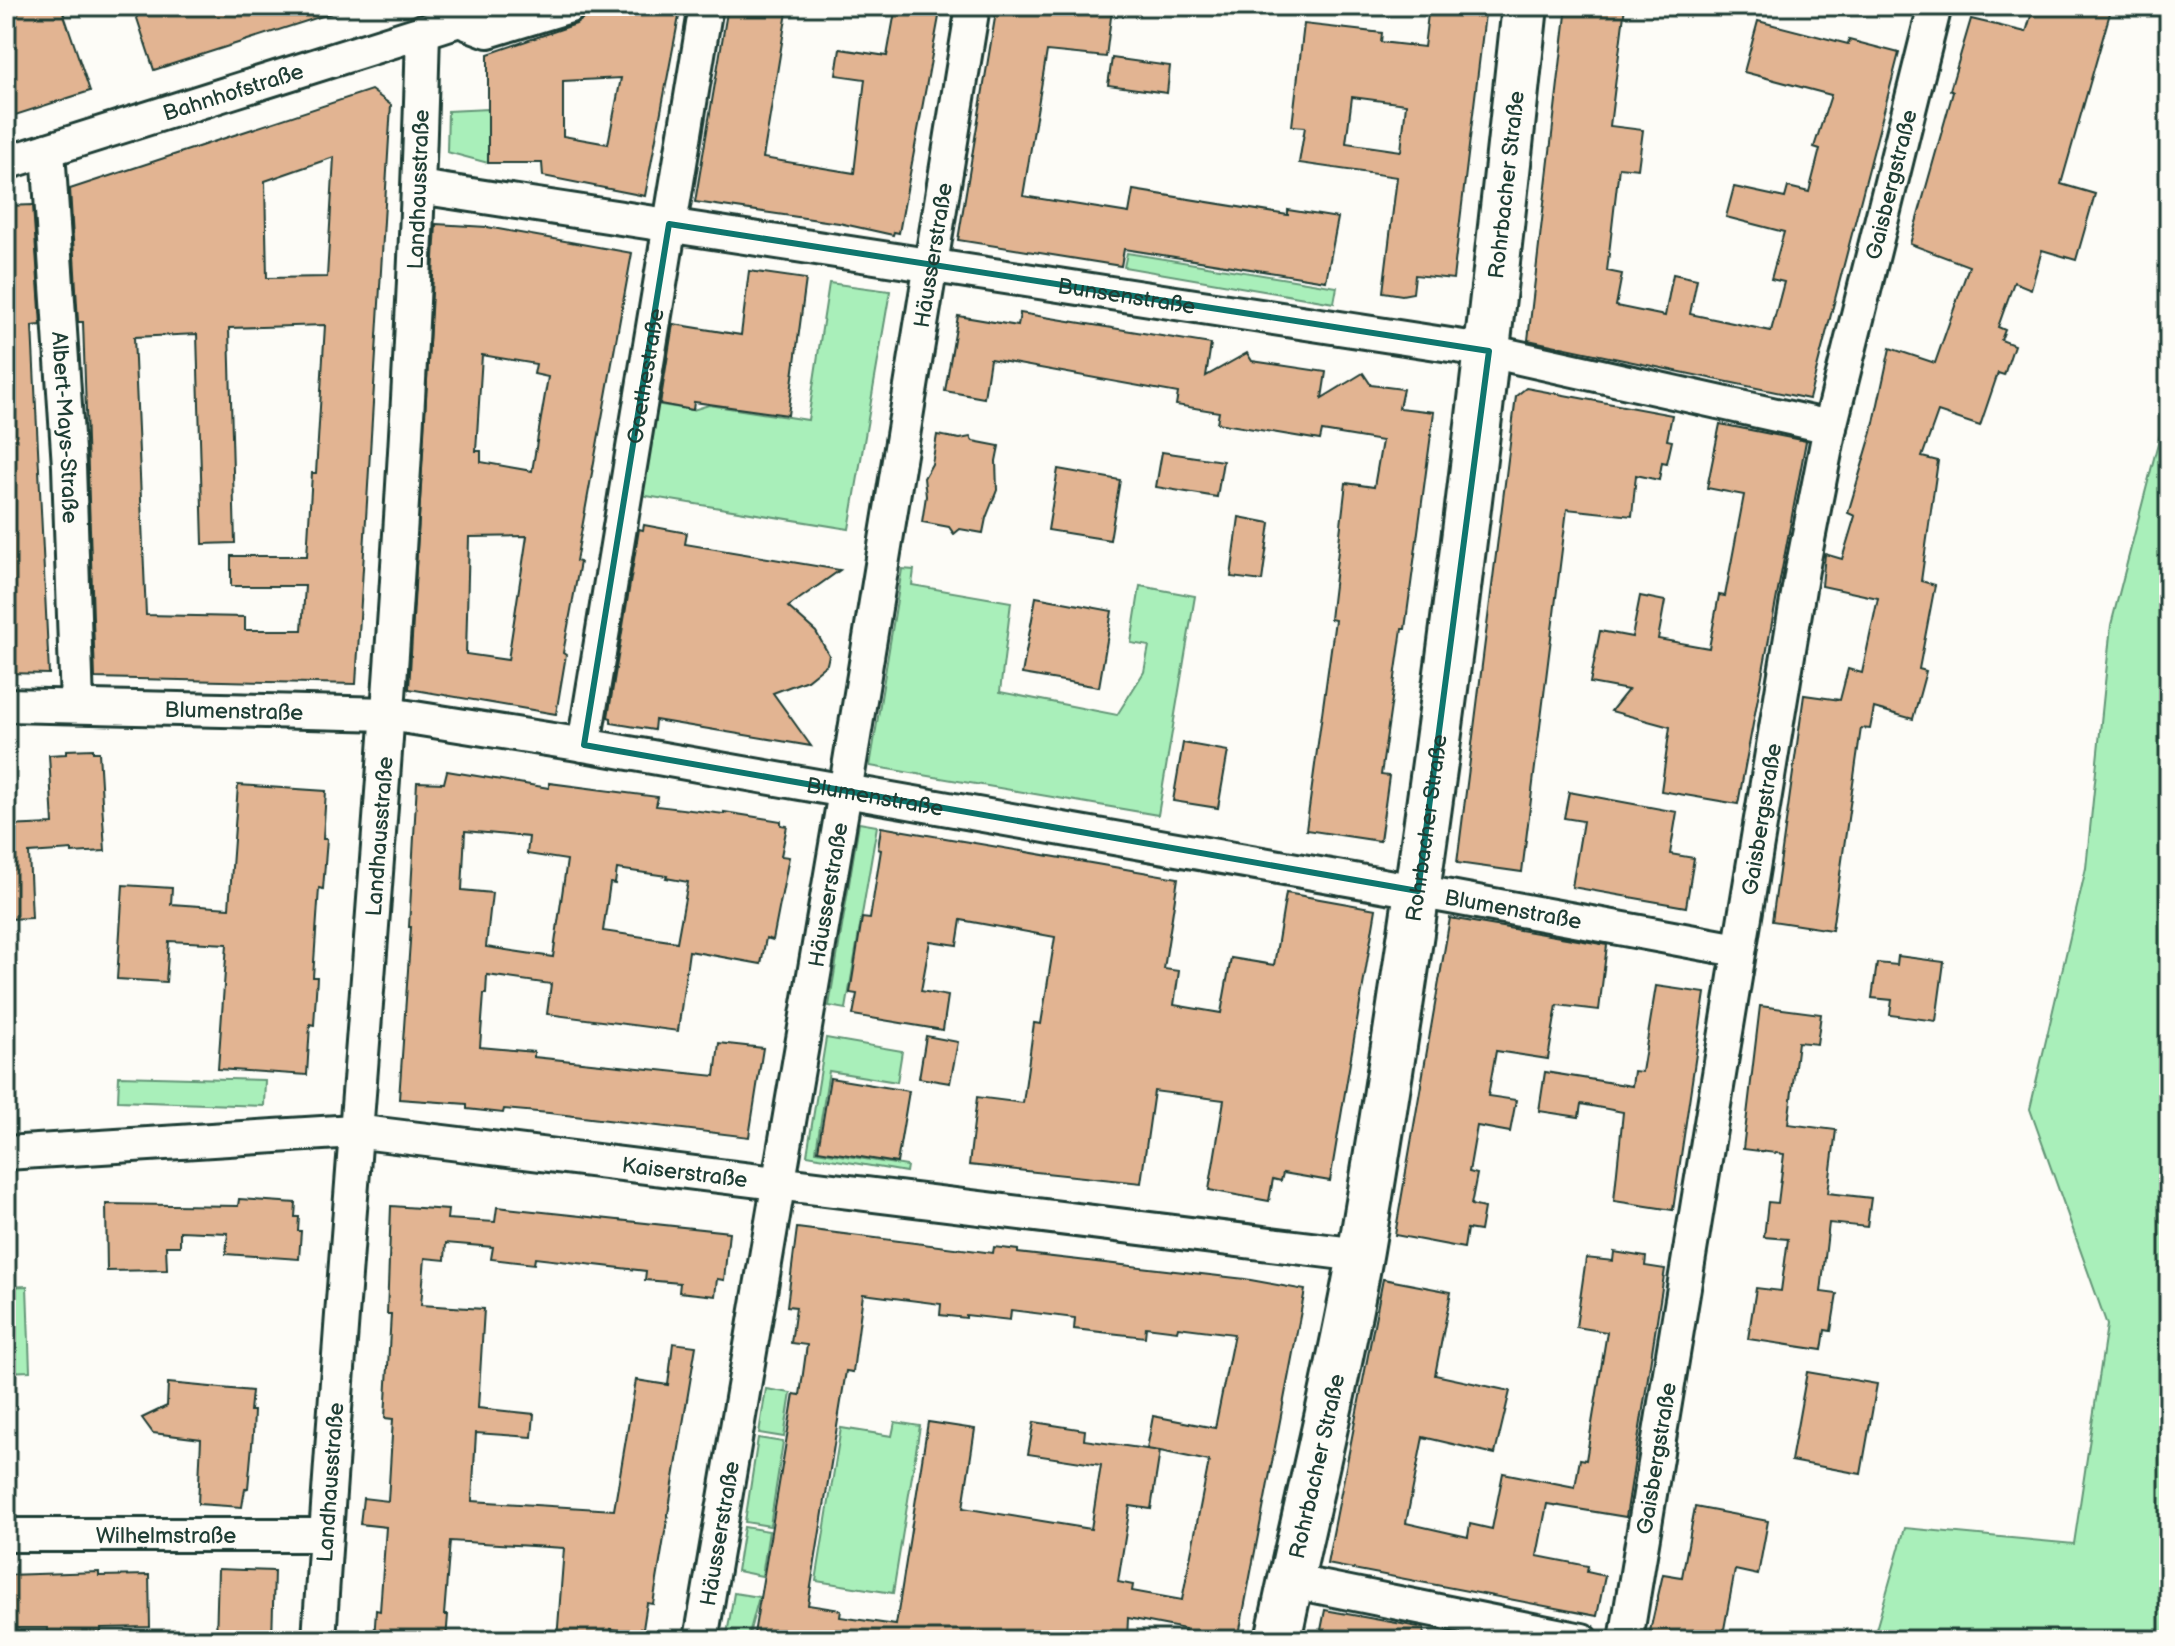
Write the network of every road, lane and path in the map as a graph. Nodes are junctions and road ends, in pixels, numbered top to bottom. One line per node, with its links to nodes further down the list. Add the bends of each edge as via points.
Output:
1 (570, 6): 6 (street, Bahnhofstraße, via 488,31)
2 (706, 6): 11 (street, Goethestraße)
3 (973, 6): 12 (street, Häusserstraße)
4 (1525, 6): 13 (main road, Rohrbacher Straße)
5 (1935, 6): 14 (street, Gaisbergstraße)
6 (464, 13): 7 (street, Bahnhofstraße)
7 (423, 31): 8 (street, Bahnhofstraße); 10 (street, Landhausstraße)
8 (48, 150): 9 (street, Bahnhofstraße); 16 (street, Albert-Mays-Straße, via 69,466)
9 (6, 163)
10 (419, 187): 11 (street, Bunsenstraße); 17 (street, Landhausstraße)
11 (669, 224): 12 (street, Bunsenstraße); 18 (street, Goethestraße)
12 (929, 266): 13 (street, Bunsenstraße); 19 (street, Häusserstraße)
13 (1489, 351): 14 (street, Bunsenstraße); 20 (main road, Rohrbacher Straße)
14 (1830, 427): 21 (street, Gaisbergstraße)
15 (6, 705): 16 (street, Blumenstraße)
16 (77, 706): 17 (street, Blumenstraße)
17 (389, 714): 18 (street, Blumenstraße); 22 (street, Landhausstraße)
18 (578, 744): 19 (street, Blumenstraße)
19 (845, 792): 20 (street, Blumenstraße); 24 (street, Häusserstraße)
20 (1418, 891): 21 (street, Blumenstraße); 25 (main road, Rohrbacher Straße)
21 (1738, 950): 33 (street, Gaisbergstraße)
22 (354, 1131): 23 (street, Kaiserstraße); 24 (street, Kaiserstraße); 27 (street, Landhausstraße)
23 (6, 1153)
24 (778, 1184): 25 (street, Kaiserstraße); 30 (street, Häusserstraße)
25 (1360, 1255): 28 (main road, Rohrbacher Straße)
26 (6, 1535): 27 (street, Wilhelmstraße)
27 (325, 1535): 29 (street, Landhausstraße)
28 (1290, 1581): 31 (main road, Rohrbacher Straße); 32 (street)
29 (319, 1640)
30 (701, 1640)
31 (1278, 1640)
32 (1582, 1640)
33 (1626, 1640)

